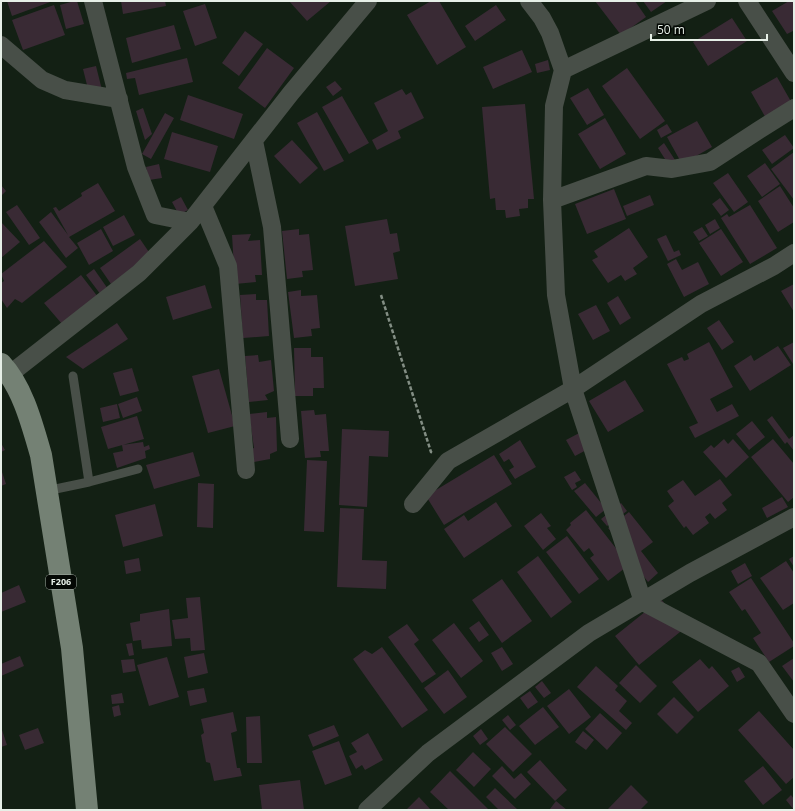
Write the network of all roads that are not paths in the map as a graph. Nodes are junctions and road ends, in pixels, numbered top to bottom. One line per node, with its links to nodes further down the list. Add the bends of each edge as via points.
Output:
1 (93, 1): 9 (street)
2 (368, 1): 11 (street)
3 (529, 1): 7 (street, via 550,33)
4 (707, 1): 7 (street)
5 (748, 1): 8 (street)
6 (1, 45): 9 (street, via 42,80 65,90)
7 (563, 70): 12 (street, via 554,106)
8 (794, 73)
9 (119, 99): 14 (street, via 136,167 155,215)
10 (794, 108): 12 (street, via 710,162 672,169 646,166)
11 (254, 141): 13 (street); 19 (street, via 272,227)
12 (552, 200): 18 (street, via 556,295)
13 (203, 206): 14 (street); 21 (street, via 228,266)
14 (190, 222): 16 (street, via 139,273)
15 (794, 253): 18 (street, via 702,304)
16 (6, 369): 23 (main road, F206, via 22,398 33,427 41,455)
17 (73, 376): 22 (lane)
18 (573, 389): 24 (street, via 448,461); 26 (street)
19 (290, 439)
20 (138, 469): 22 (lane)
21 (246, 470)
22 (90, 482): 23 (lane)
23 (46, 491): 28 (main road, F206, via 72,648)
24 (413, 504)
25 (794, 517): 26 (street, via 690,573)
26 (643, 602): 27 (street, via 759,663); 29 (street, via 590,633 428,753)
27 (794, 714)
28 (87, 810)
29 (367, 810)

